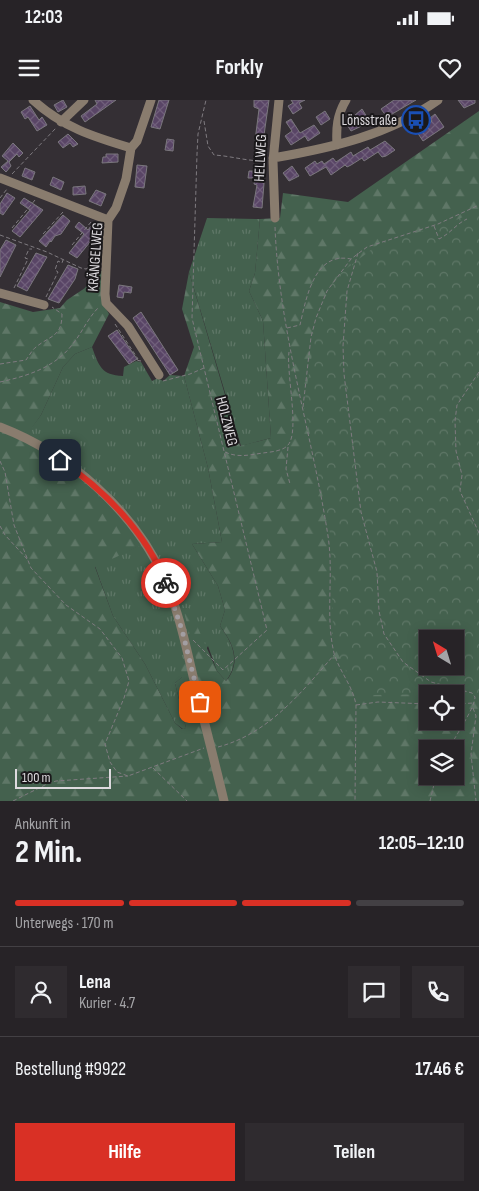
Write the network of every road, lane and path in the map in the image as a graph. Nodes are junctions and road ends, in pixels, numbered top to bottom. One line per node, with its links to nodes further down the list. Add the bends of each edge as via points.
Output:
1 (33, 100): 9 (street)
2 (84, 100): 9 (street)
3 (151, 100): 11 (street, KRÄNGELWEG, via 137,141)
4 (206, 100): 8 (path, HOLZWEG)
5 (279, 100): 12 (street, HELLWEG)
6 (346, 100): 10 (street, via 336,124)
7 (438, 100): 10 (street, via 385,130)
8 (204, 118): 12 (path, via 208,146 214,155 231,155 248,161); 42 (path, HOLZWEG, via 198,134 192,318)
9 (61, 122): 11 (street); 13 (path)
10 (337, 145): 12 (street)
11 (131, 148): 21 (street, KRÄNGELWEG, via 126,179 116,208)
12 (273, 160): 19 (street, HELLWEG)
13 (6, 180): 14 (street); 15 (path)
14 (40, 193): 16 (street); 23 (path)
15 (0, 198)
16 (68, 205): 18 (street); 24 (path)
17 (479, 205): 22 (path)
18 (95, 215): 21 (street); 27 (path)
19 (275, 218): 38 (path, via 276,262)
20 (468, 219): 22 (path, via 439,239)
21 (108, 220): 35 (street, KRÄNGELWEG)
22 (434, 225): 29 (path)
23 (12, 228)
24 (43, 234)
25 (1, 236): 26 (path); 28 (path)
26 (0, 239)
27 (72, 245)
28 (32, 248): 31 (path); 34 (path)
29 (358, 253): 30 (path); 57 (path, via 347,291 344,374 361,512 377,572 378,611 384,634 403,662 431,682 472,693)
30 (351, 259): 38 (path, via 342,257 326,263 309,288 300,325); 46 (path, via 327,291 316,318)
31 (63, 260): 32 (path, via 86,269); 36 (path, via 62,263 58,261 55,270 58,272)
32 (92, 266)
33 (0, 293): 34 (street)
34 (10, 296): 36 (street)
35 (106, 303): 37 (street, KRÄNGELWEG); 45 (path, via 89,316 72,345 49,366)
36 (44, 305): 41 (path, via 56,308 62,314 62,325 53,338 35,347 26,360)
37 (113, 311): 40 (path, via 114,322 138,358); 44 (street, KRÄNGELWEG, via 128,326)
38 (286, 328): 39 (path)
39 (290, 350): 46 (path); 48 (path, via 287,365 293,415)
40 (136, 360)
41 (0, 364)
42 (204, 368): 44 (path, via 163,381); 49 (path, HOLZWEG)
43 (479, 372): 53 (path, via 457,405 455,421 456,451 462,475 460,491)
44 (159, 375)
45 (0, 382)
46 (302, 410): 56 (path, via 330,555 330,626)
47 (0, 427): 55 (street, via 48,451 113,504 137,533 159,569)
48 (288, 446): 49 (path, via 235,457); 51 (path, via 286,469)
49 (224, 451): 55 (path, HOLZWEG, via 267,630 223,670)
50 (0, 461): 54 (path, via 14,524)
51 (290, 484)
52 (0, 526): 54 (path, via 4,535)
53 (479, 533)
54 (28, 560): 66 (path, via 31,568 66,605 100,629 122,658 129,682 105,744 117,772)
55 (182, 630): 63 (street)
56 (335, 655): 60 (path); 64 (path, via 289,706 248,737)
57 (475, 703): 59 (path); 61 (path)
58 (419, 704): 60 (path, via 378,702)
59 (464, 704)
60 (356, 705): 71 (path)
61 (473, 708): 62 (path); 73 (path, via 476,716 471,754)
62 (453, 740)
63 (210, 745): 65 (path); 70 (street)
64 (226, 745)
65 (152, 768): 66 (path); 69 (path)
66 (128, 776): 68 (path, via 56,781)
67 (434, 785): 72 (path)
68 (13, 801)
69 (187, 801)
70 (224, 801)
71 (355, 801)
72 (430, 801)
73 (476, 801)

